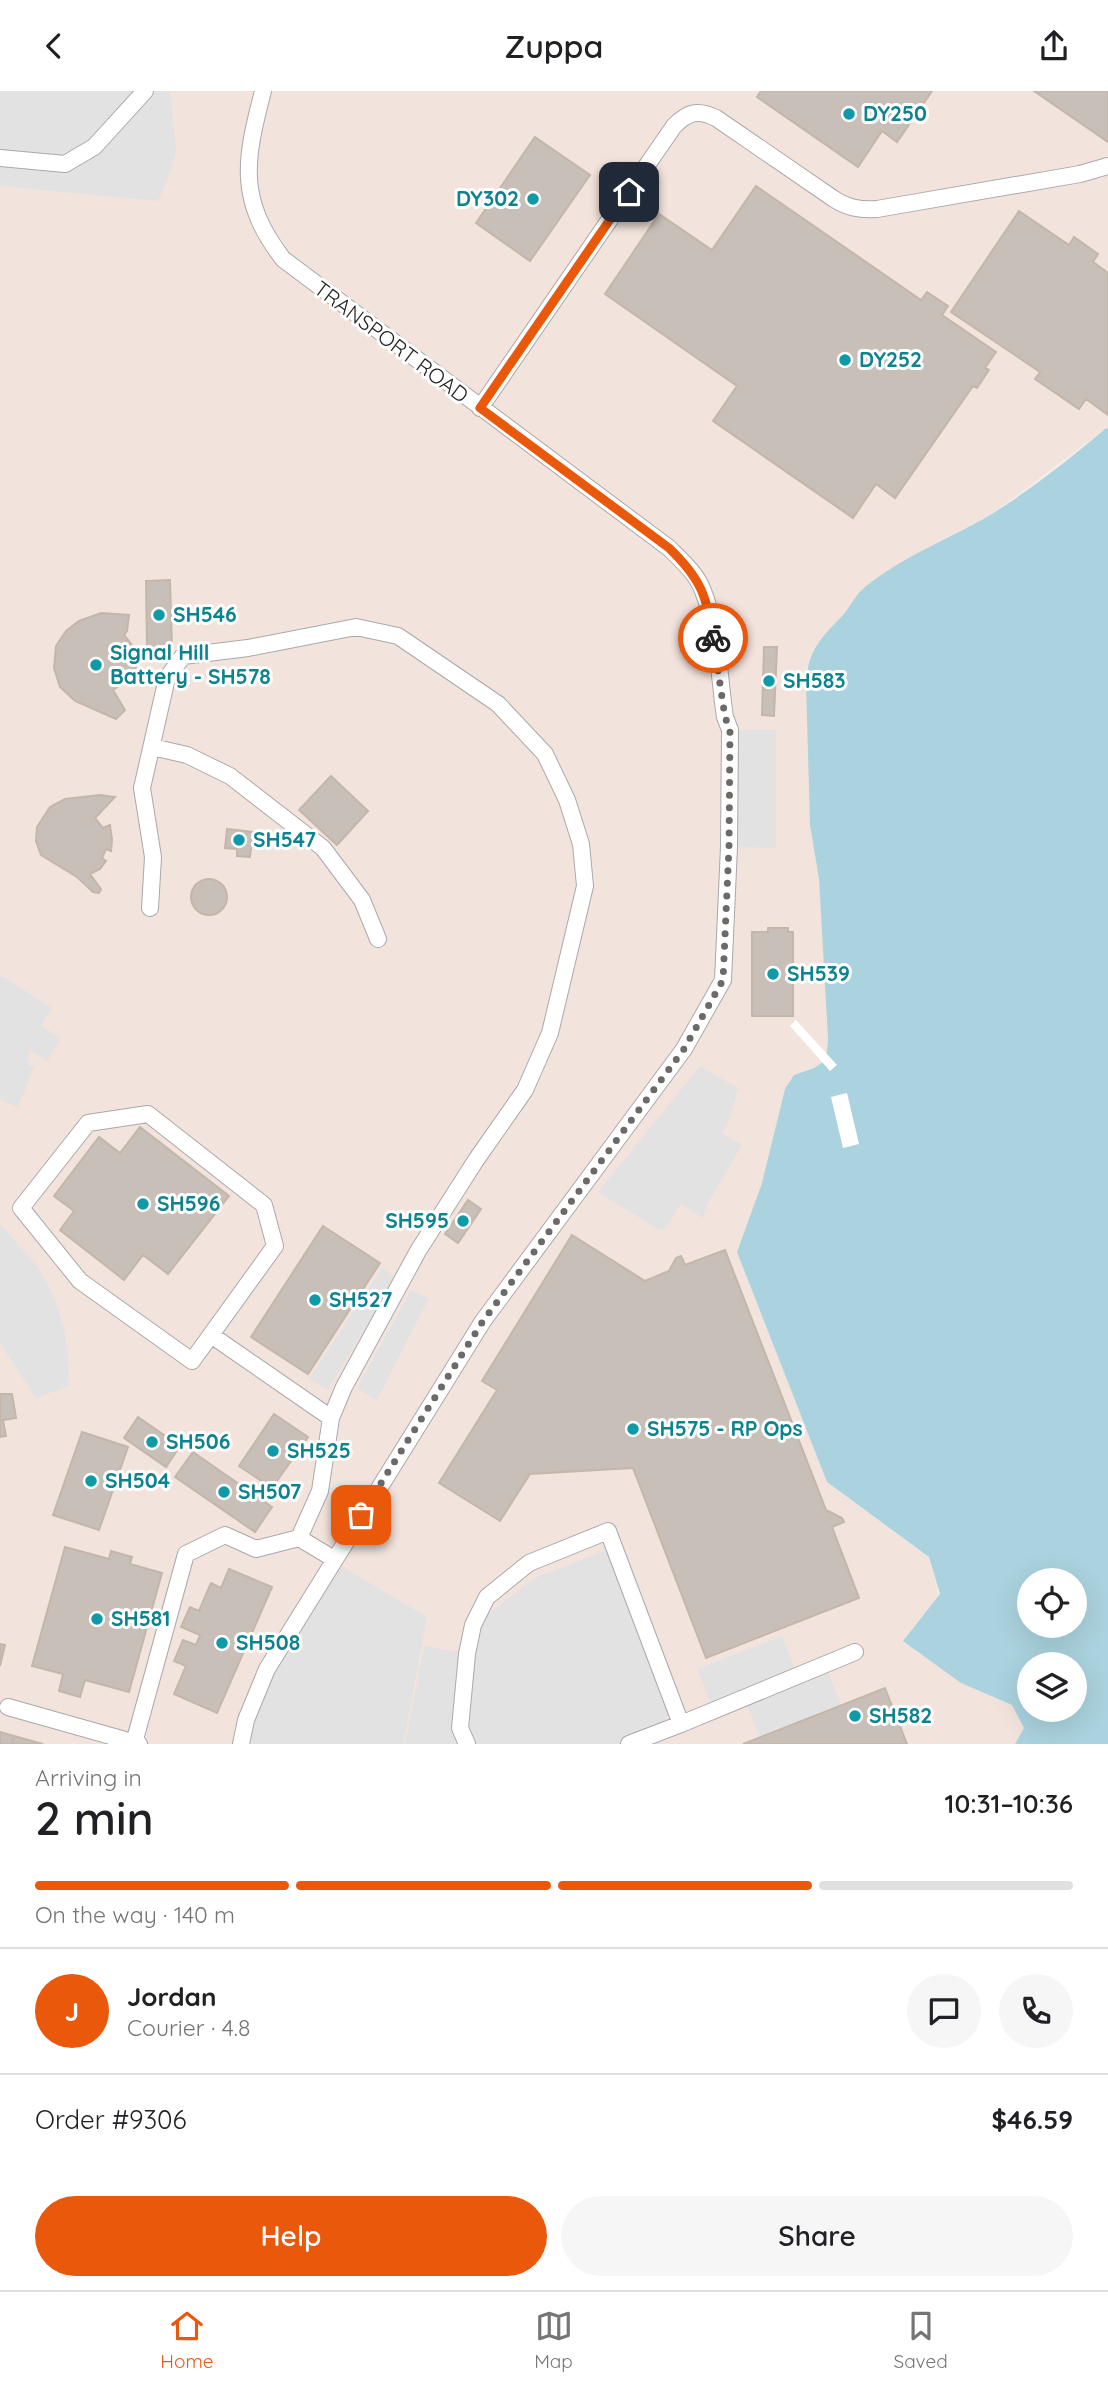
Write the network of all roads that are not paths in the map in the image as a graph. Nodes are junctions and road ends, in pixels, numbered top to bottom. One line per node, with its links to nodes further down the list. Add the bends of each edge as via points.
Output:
1 (145, 91): 3 (lane, via 94,147 65,164)
2 (263, 91): 5 (lane, TRANSPORT ROAD, via 252,134 248,178 257,219 269,241 298,273)
3 (0, 158)
4 (1108, 166): 5 (lane, via 863,209 834,199 716,118 702,111 686,114 674,125)
5 (480, 408): 12 (lane, TRANSPORT ROAD, via 669,548 703,589 730,730 723,980 684,1049 483,1321)
6 (152, 747): 7 (lane, via 142,788 153,857); 8 (lane, via 187,755 229,776 323,848 362,900); 10 (lane, via 167,678 183,656 356,627 398,636 498,704 545,754 581,844 585,885 550,1033 530,1079 418,1251)
7 (150, 908)
8 (378, 939)
9 (211, 1335): 9 (lane, via 275,1246 264,1205 148,1114 88,1123 21,1208 80,1280 192,1361); 10 (lane)
10 (331, 1417): 11 (lane, via 320,1491)
11 (299, 1538): 12 (lane); 16 (lane, via 256,1549 225,1535 186,1554)
12 (334, 1559): 17 (lane, TRANSPORT ROAD, via 267,1669)
13 (855, 1652): 15 (lane)
14 (8, 1707): 16 (lane)
15 (681, 1724): 18 (lane, via 608,1531 529,1563 487,1597 473,1625 467,1654 460,1728); 19 (lane)
16 (137, 1743)
17 (241, 1744)
18 (467, 1744)
19 (629, 1744)

